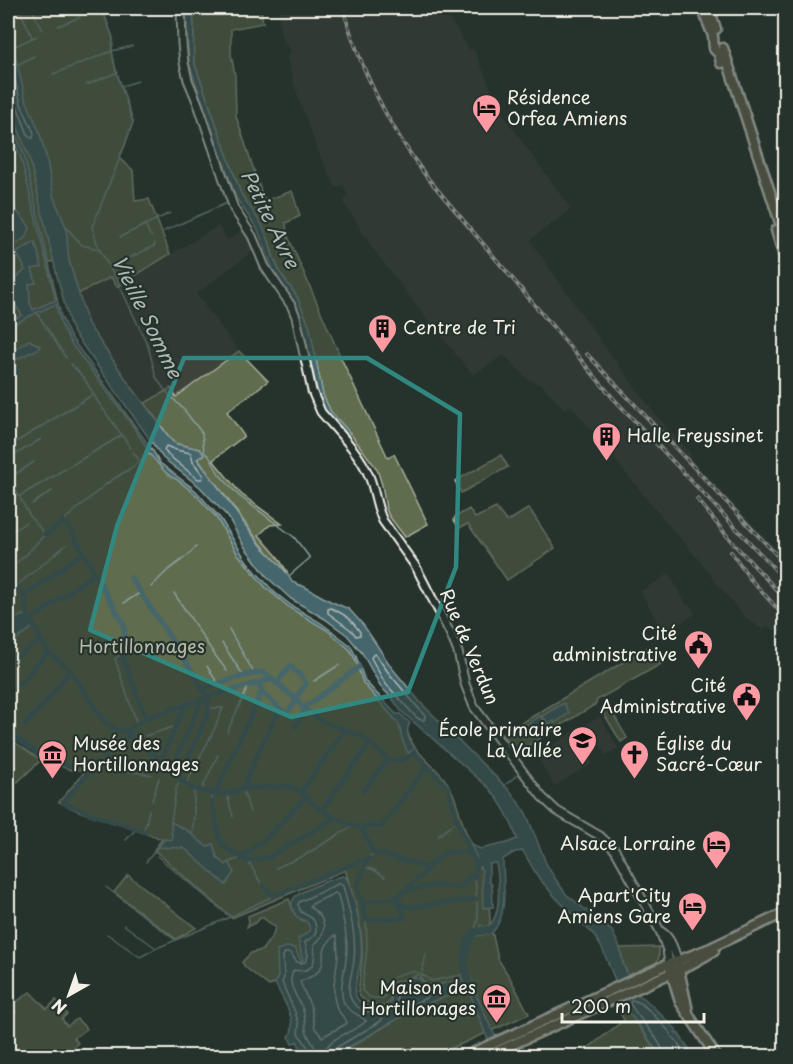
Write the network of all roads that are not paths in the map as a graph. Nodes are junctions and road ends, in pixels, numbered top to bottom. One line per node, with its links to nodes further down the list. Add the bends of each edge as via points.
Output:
1 (181, 8): 10 (street, Rue de Verdun, via 188,80 234,209 292,307 312,391 321,412 368,474 383,521 416,567 455,645 474,707 542,797 613,848 660,931)
2 (702, 8): 4 (main road)
3 (709, 8): 4 (main road)
4 (718, 47): 5 (main road)
5 (764, 185): 6 (main road); 7 (main road)
6 (786, 241)
7 (786, 263)
8 (786, 912): 10 (main road)
9 (786, 918): 10 (main road)
10 (674, 967): 11 (main road); 14 (main road, via 689,1015)
11 (609, 996): 12 (main road); 13 (main road)
12 (466, 1056)
13 (487, 1056)
14 (716, 1056)

